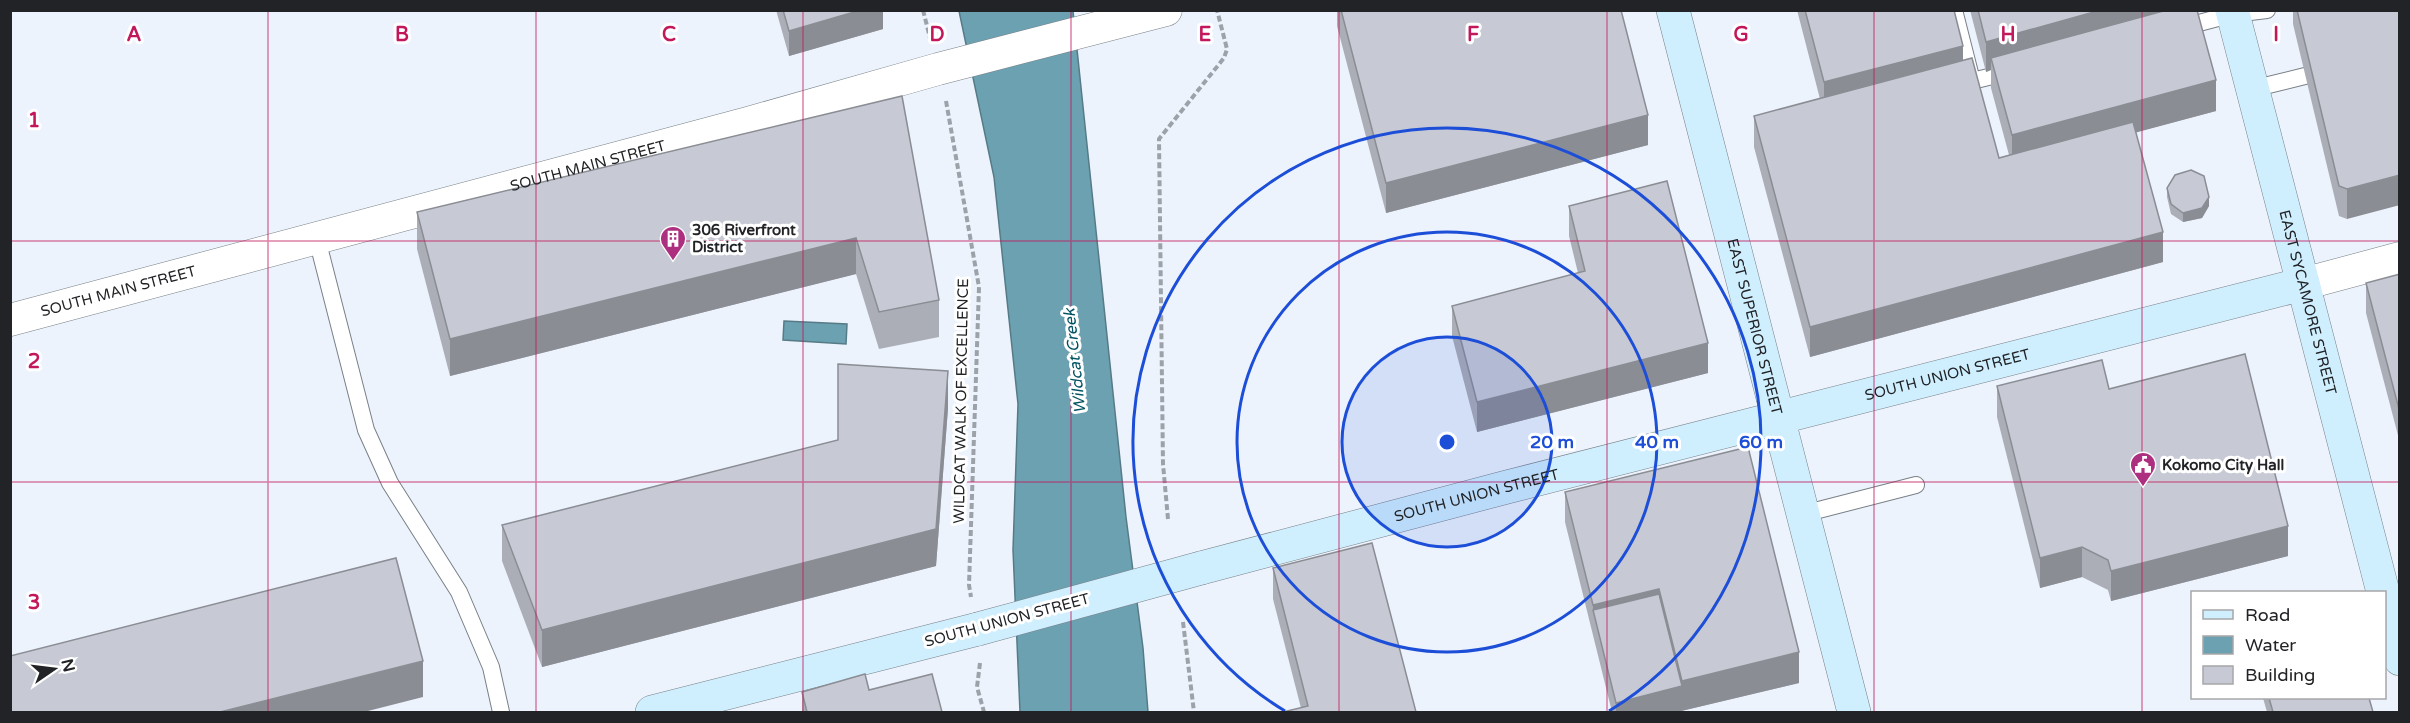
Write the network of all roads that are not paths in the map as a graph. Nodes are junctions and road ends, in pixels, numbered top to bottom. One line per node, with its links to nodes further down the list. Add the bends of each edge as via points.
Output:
1 (1673, 10): 14 (street, EAST SUPERIOR STREET)
2 (1954, 10): 7 (lane, via 1972,81)
3 (2267, 10): 5 (lane)
4 (1158, 12): 10 (street, SOUTH MAIN STREET)
5 (2233, 12): 6 (lane); 9 (street, EAST SYCAMORE STREET)
6 (2163, 32)
7 (2028, 67)
8 (2305, 76): 9 (lane)
9 (2252, 89): 12 (street, EAST SYCAMORE STREET)
10 (317, 239): 13 (street, SOUTH MAIN STREET); 20 (lane, via 366,430 390,483 464,600 491,667)
11 (2400, 258): 12 (street)
12 (2303, 284): 14 (street, SOUTH UNION STREET); 17 (street, EAST SYCAMORE STREET)
13 (10, 320)
14 (1779, 418): 16 (street, EAST SUPERIOR STREET); 21 (street, SOUTH UNION STREET, bridge)
15 (1916, 485): 16 (lane)
16 (1803, 514): 22 (street, EAST SUPERIOR STREET)
17 (2385, 591)
18 (2389, 607): 19 (street, EAST SYCAMORE STREET)
19 (2400, 658)
20 (501, 712)
21 (652, 712)
22 (1854, 712)

